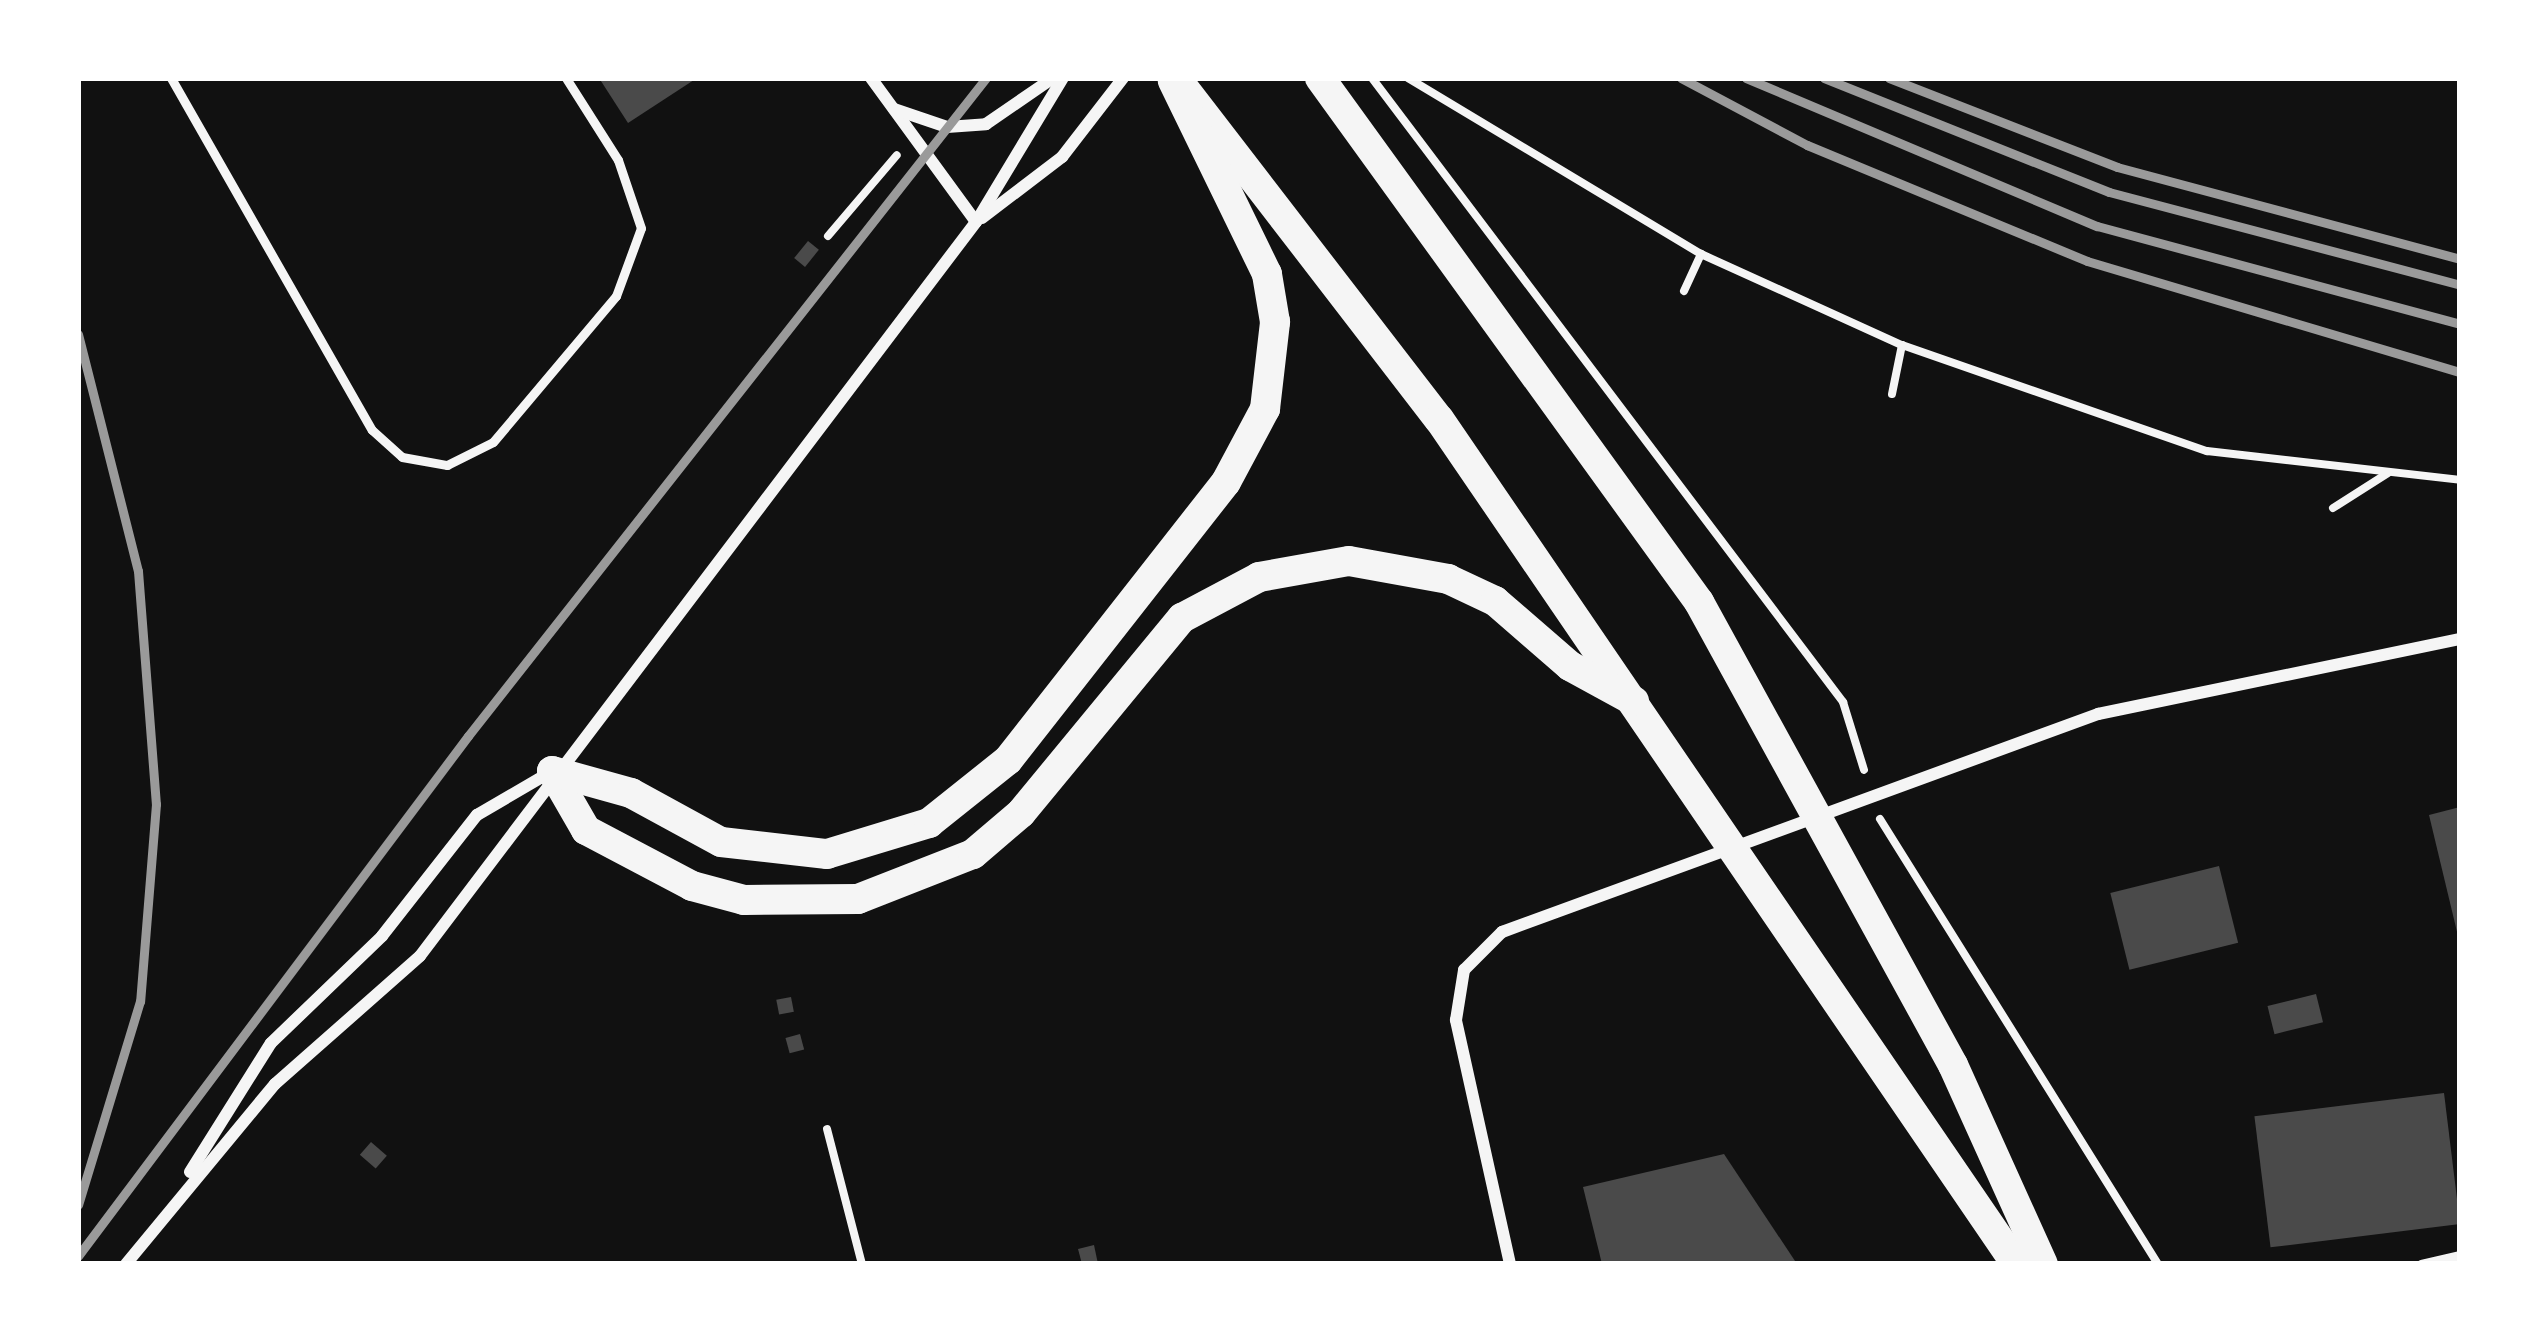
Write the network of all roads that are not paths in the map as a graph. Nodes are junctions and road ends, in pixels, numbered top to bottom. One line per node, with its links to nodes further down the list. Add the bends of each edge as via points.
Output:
1 (171, 78): 2 (lane, via 372,430 402,458 447,465 493,442 616,296 641,228 618,160)
2 (566, 78)
3 (871, 78): 9 (street)
4 (1053, 78): 9 (street, via 986,124 946,127)
5 (1064, 78): 10 (street)
6 (1123, 78): 10 (street, via 1062,157)
7 (1174, 78): 12 (main road, via 1336,274); 13 (main road, via 1192,139 1247,220 1267,274 1276,322 1265,409 1226,482 1007,760 929,824 826,854 722,842 631,793)
8 (1320, 78): 19 (main road, via 1647,518 1845,863)
9 (893, 109): 10 (street)
10 (976, 222): 13 (street)
11 (2460, 639): 17 (street, via 2098,714 1478,949 1456,1020)
12 (1640, 704): 13 (main road, via 1570,666 1495,601 1430,574 1349,561 1259,577 1182,618 1022,813 973,854 896,889 799,904 692,886 586,830); 18 (main road)
13 (552, 771): 14 (street, via 420,956 275,1084); 14 (street, via 477,815 382,936 272,1043)
14 (181, 1189): 16 (street)
15 (2460, 1255): 20 (lane)
16 (126, 1264)
17 (1510, 1264)
18 (2016, 1264)
19 (2042, 1264)
20 (2421, 1264)

